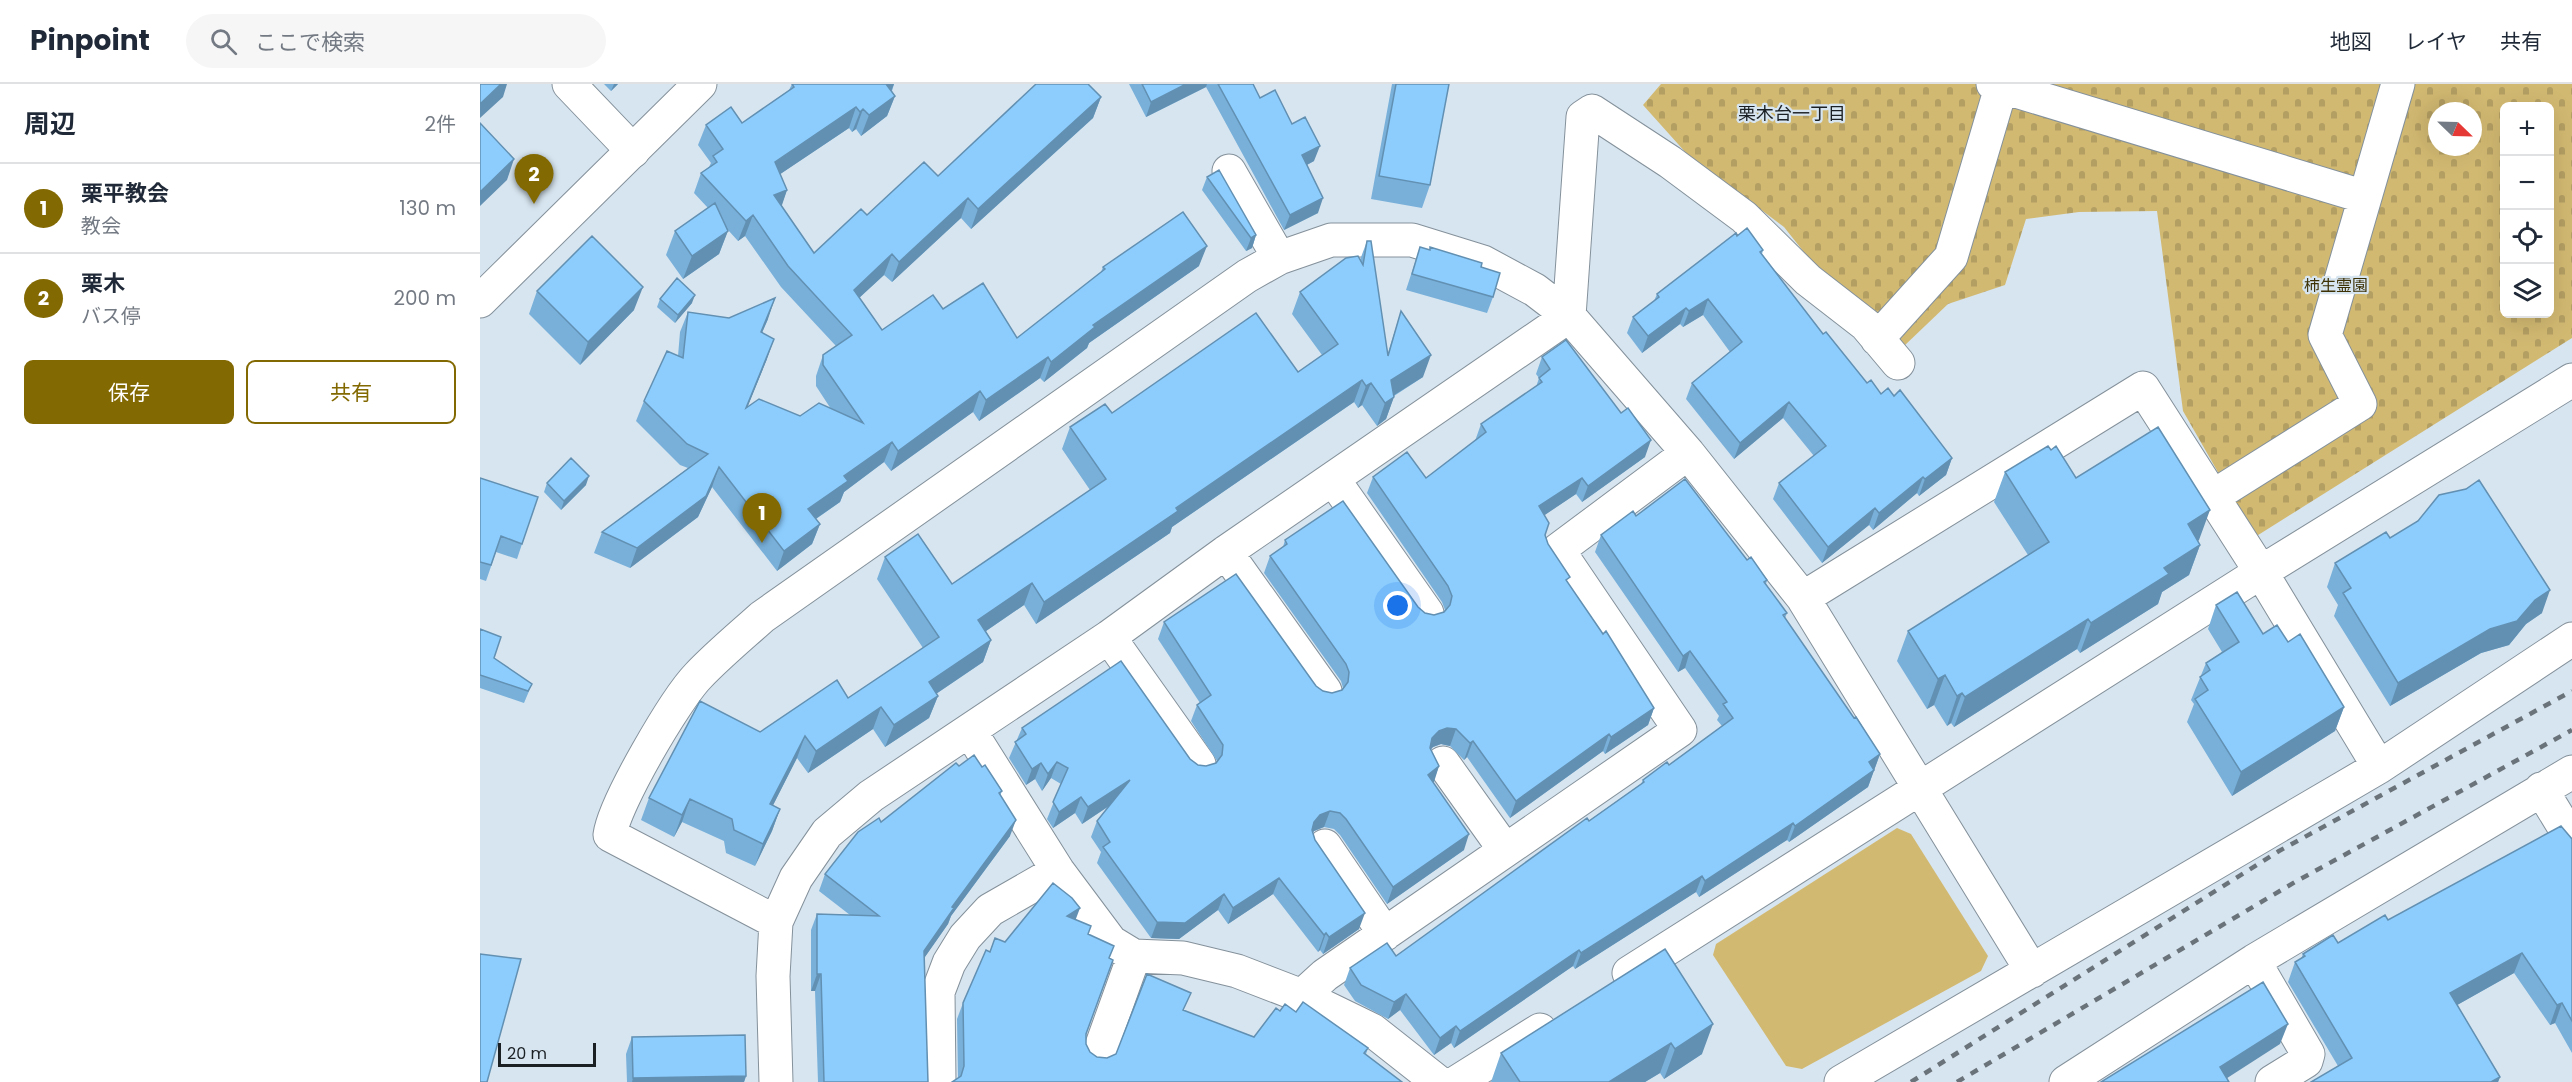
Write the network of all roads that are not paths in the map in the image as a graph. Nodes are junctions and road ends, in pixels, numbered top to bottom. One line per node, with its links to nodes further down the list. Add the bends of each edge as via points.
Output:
1 (569, 84): 6 (street)
2 (700, 84): 6 (street)
3 (2398, 84): 8 (street)
4 (1999, 85): 5 (street, via 1951,256 1888,351 1866,326 1808,280 1744,217); 8 (street)
5 (1592, 97): 11 (street, via 1583,117)
6 (633, 151): 10 (street)
7 (1229, 171): 9 (street)
8 (2365, 197): 15 (street, via 2325,336 2360,404)
9 (1279, 258): 11 (street, via 1331,240 1412,240 1483,262 1535,290); 34 (street, via 1247,276 762,617 696,677 651,747 611,821 610,835)
10 (480, 301)
11 (1569, 316): 13 (street); 14 (street)
12 (2572, 380): 17 (street)
13 (1688, 453): 18 (street); 32 (street, via 1558,550 1680,730)
14 (1333, 479): 16 (street); 19 (street)
15 (2212, 496): 17 (street); 18 (street, via 2143,388)
16 (1226, 552): 20 (street); 22 (street)
17 (2261, 572): 26 (street); 28 (street)
18 (1803, 598): 28 (street)
19 (1426, 613)
20 (1109, 637): 23 (street); 25 (street)
21 (2572, 639): 26 (street)
22 (1325, 691)
23 (970, 731): 33 (street); 34 (street, via 871,796 827,833 796,878)
24 (1443, 763): 32 (street)
25 (1199, 764)
26 (2379, 767): 38 (street)
27 (2572, 772): 29 (street)
28 (1919, 789): 38 (street); 39 (street)
29 (2541, 789): 30 (street); 37 (street)
30 (2572, 840)
31 (1325, 846): 35 (street)
32 (1505, 850): 35 (street)
33 (1058, 871): 36 (street, via 1111,942); 44 (street, via 990,910 948,963 938,992)
34 (776, 922): 43 (street)
35 (1385, 934): 40 (street, via 1325,975)
36 (1134, 956): 40 (street, via 1183,958 1237,971); 42 (street)
37 (2254, 961): 48 (street); 49 (street, via 2308,1054 2306,1061)
38 (2032, 971): 47 (street)
39 (1607, 987)
40 (1302, 996): 45 (street, via 1372,1030)
41 (1567, 1012): 46 (street)
42 (1098, 1056)
43 (776, 1082)
44 (939, 1082)
45 (1438, 1082)
46 (1457, 1082)
47 (1841, 1082)
48 (2066, 1082)
49 (2272, 1082)

